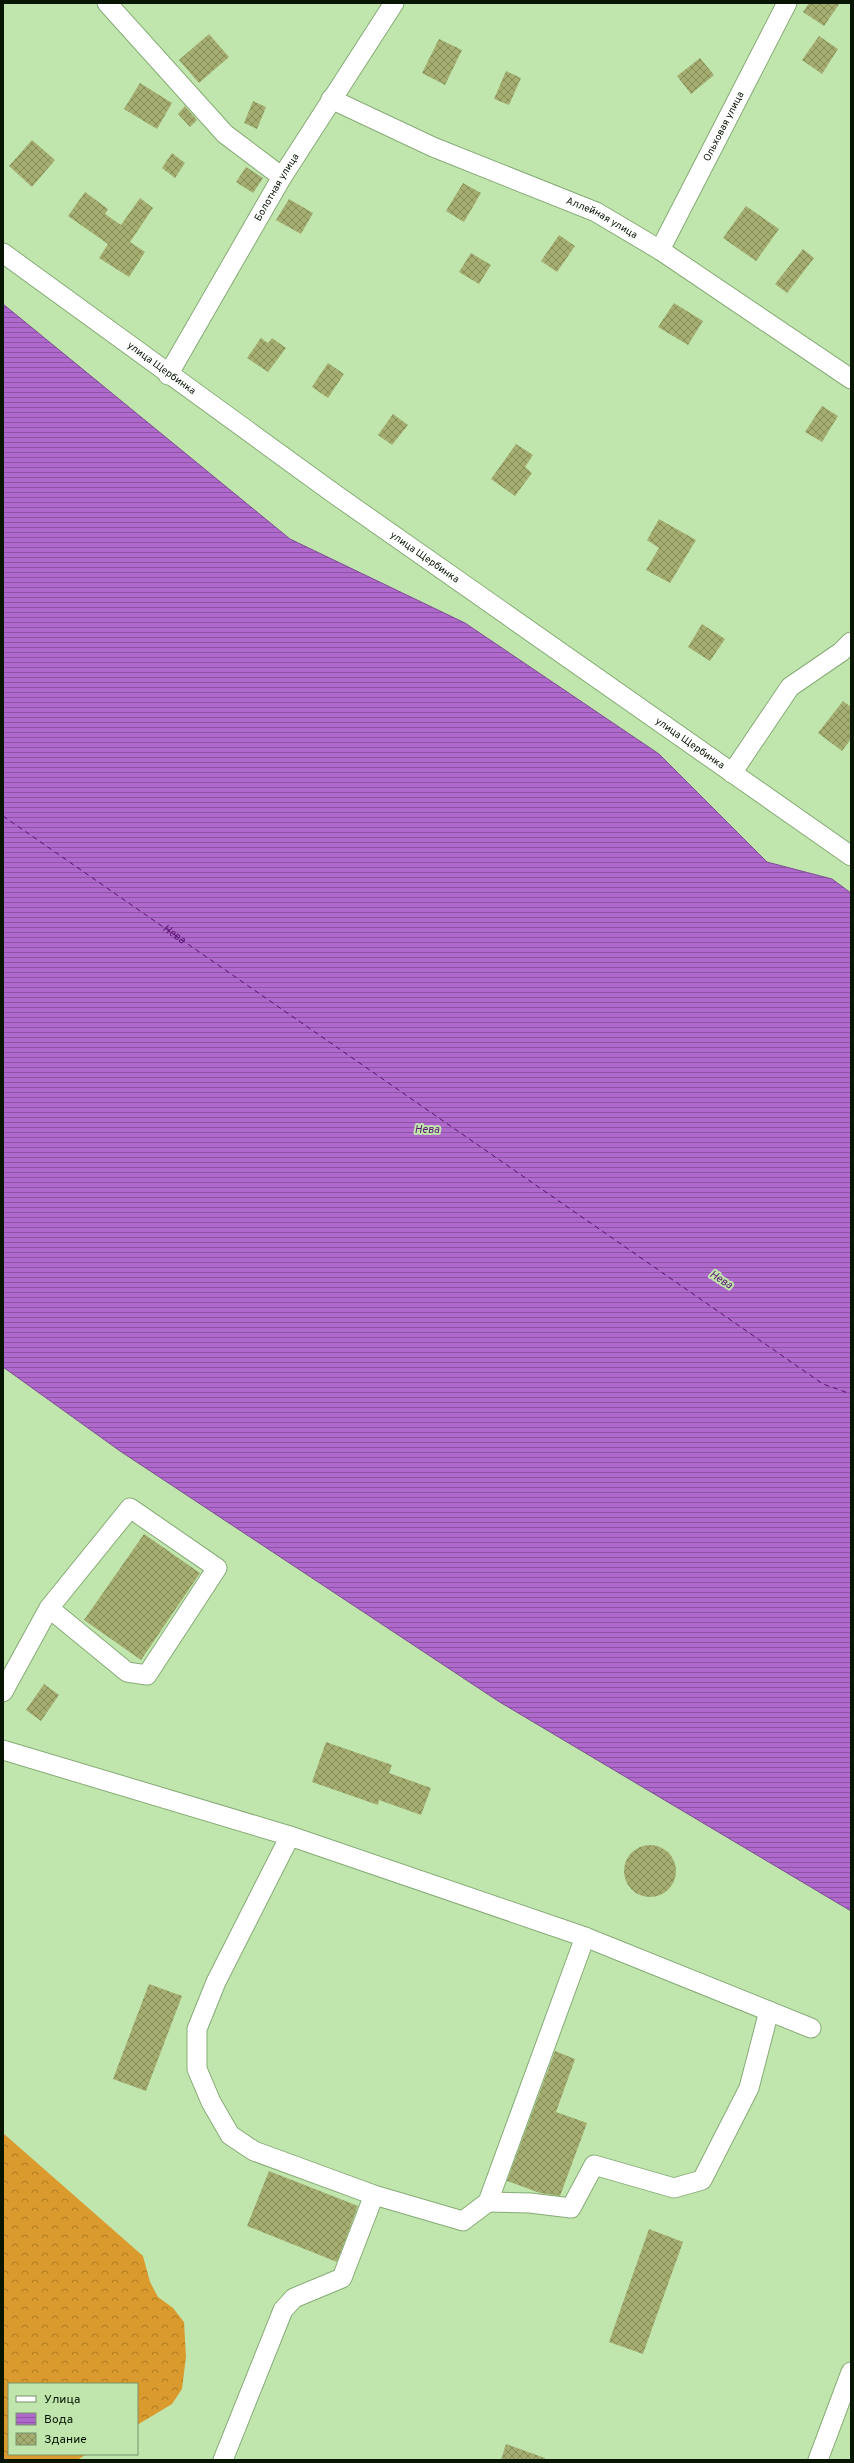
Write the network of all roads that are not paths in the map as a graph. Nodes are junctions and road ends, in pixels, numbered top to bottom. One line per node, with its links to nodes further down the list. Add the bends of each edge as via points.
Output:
1 (107, 3): 5 (street, via 225,134)
2 (394, 3): 4 (street, Болотная улица)
3 (787, 3): 6 (street, Ольховая улица)
4 (331, 99): 5 (street, Болотная улица); 6 (street, Аллейная улица, via 433,147 596,212)
5 (282, 177): 8 (street, Болотная улица)
6 (660, 250): 9 (street, Аллейная улица)
7 (3, 253): 8 (street, улица Щербинка)
8 (168, 375): 11 (street, улица Щербинка)
9 (851, 379)
10 (851, 642): 11 (street, via 790,688)
11 (732, 772): 12 (street, улица Щербинка)
12 (851, 856)
13 (49, 1608): 13 (street, via 130,1508 217,1568 147,1675 127,1672); 14 (street)
14 (3, 1692)
15 (3, 1750): 16 (street)
16 (290, 1836): 17 (street); 20 (street, via 216,1982 197,2029 197,2069 210,2102 230,2135 254,2151)
17 (585, 1937): 18 (street); 21 (street)
18 (769, 2011): 19 (street); 21 (street, via 749,2088 702,2180 674,2188 594,2165 571,2208 530,2203)
19 (811, 2028)
20 (374, 2195): 21 (street, via 463,2221); 23 (street, via 342,2278 294,2298 283,2310)
21 (488, 2202)
22 (851, 2372): 24 (street)
23 (223, 2460)
24 (818, 2460)

